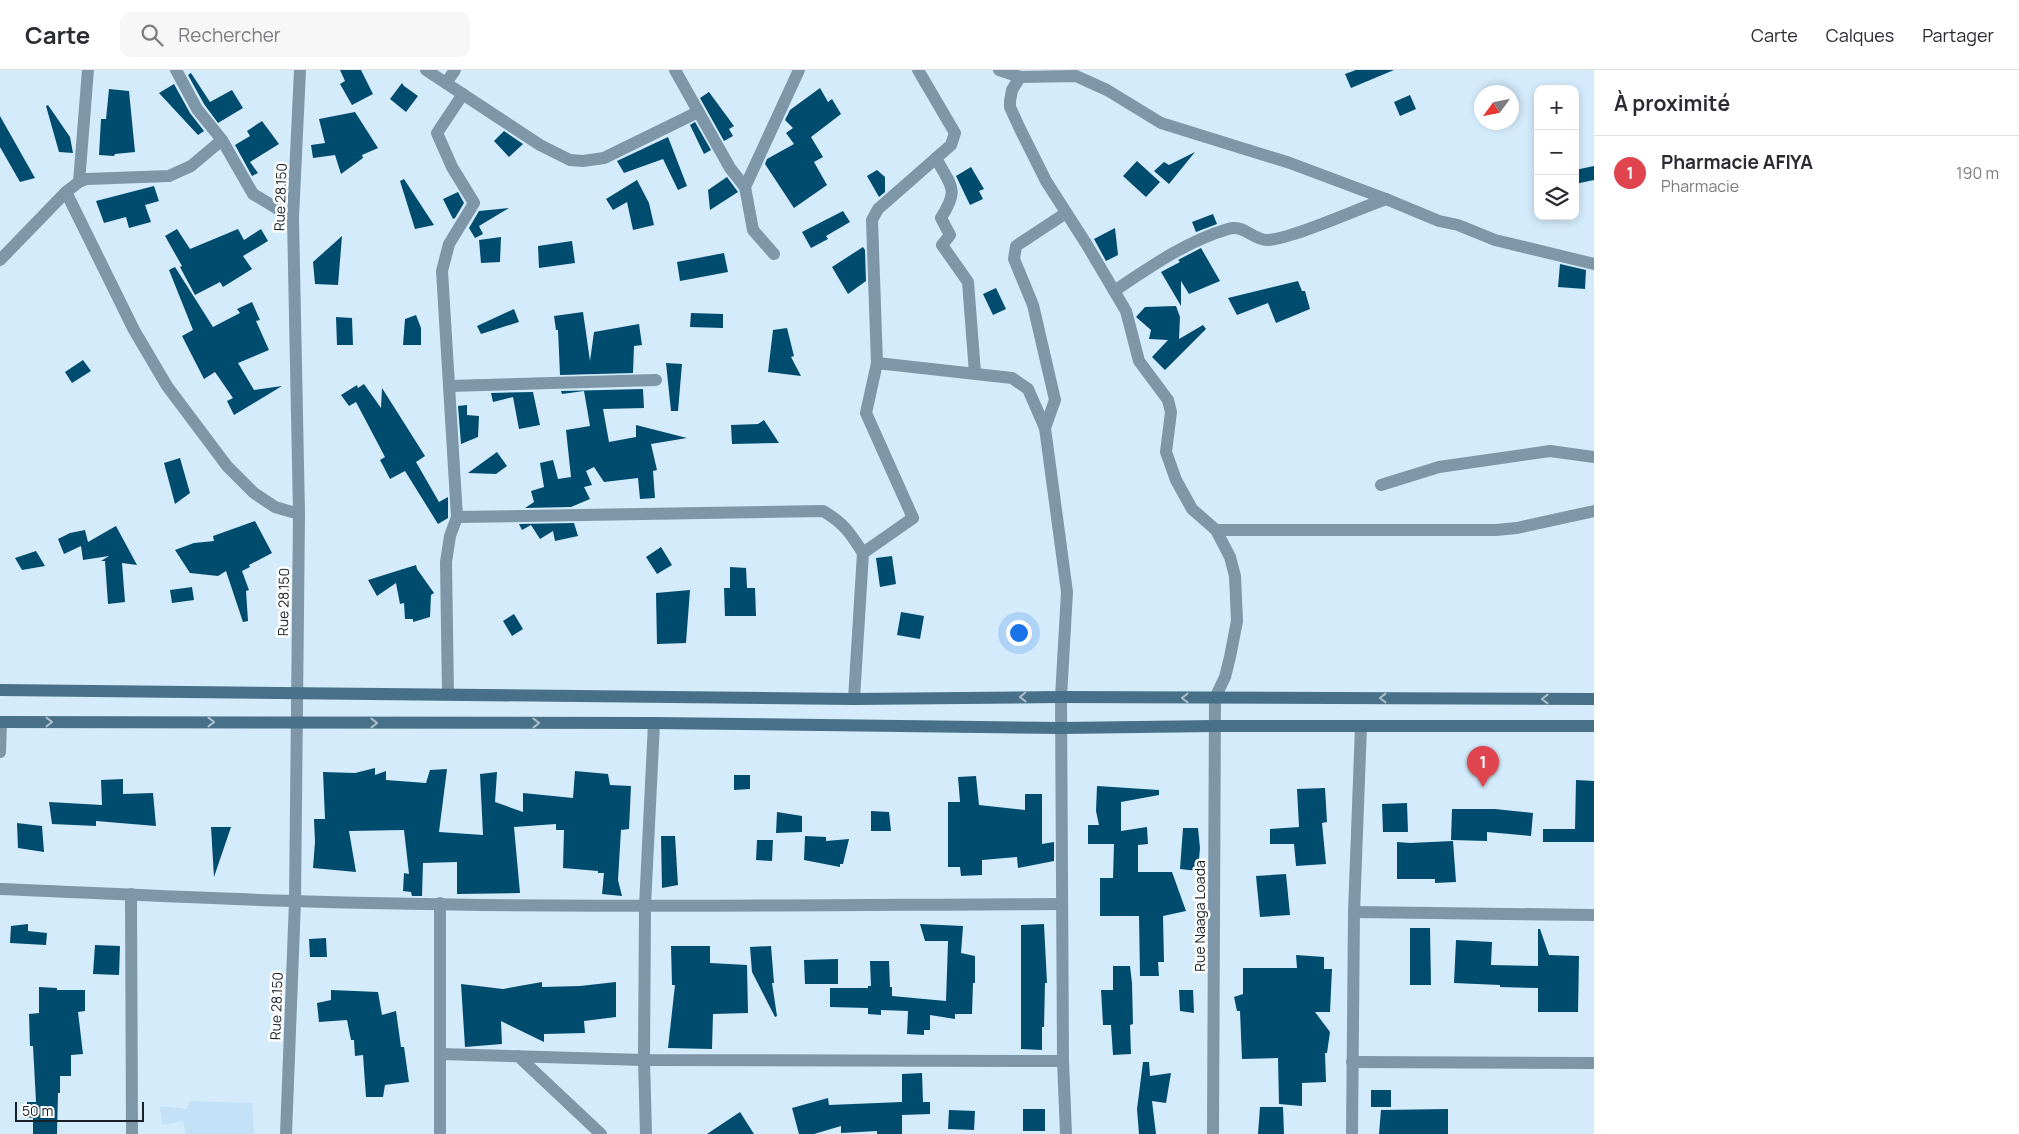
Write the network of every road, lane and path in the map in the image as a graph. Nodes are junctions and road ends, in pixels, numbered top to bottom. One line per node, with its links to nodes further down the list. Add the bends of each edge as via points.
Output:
1 (88, 70): 16 (street)
2 (176, 70): 14 (street, via 197,109)
3 (300, 70): 21 (street, Rue 28.150)
4 (426, 70): 11 (street)
5 (455, 70): 11 (street)
6 (675, 70): 13 (street)
7 (799, 70): 17 (street)
8 (918, 70): 15 (street, via 955,133 951,145)
9 (999, 70): 10 (street)
10 (1020, 76): 19 (street, via 1076,76 1107,90 1161,123 1290,163); 20 (street, via 1012,90 1010,107 1046,181)
11 (446, 83): 12 (street)
12 (464, 94): 13 (street, via 540,145 570,160 583,161 604,158); 29 (street, via 437,133 452,167 474,202 449,244 442,271)
13 (698, 112): 17 (street, via 730,168)
14 (222, 140): 16 (street, via 191,166 169,176 99,178); 21 (street, via 253,194)
15 (936, 158): 26 (street, via 878,209 872,220); 27 (street, via 953,189 952,201 942,218 950,234 942,245 968,282)
16 (79, 182): 18 (street)
17 (745, 187): 22 (street, via 753,230)
18 (66, 192): 23 (street); 34 (street, via 134,330 167,386 227,466 254,493 275,507)
19 (1386, 199): 24 (street, via 1495,240); 25 (street, via 1320,226 1280,238 1265,240 1244,229 1230,228 1157,262)
20 (1066, 213): 25 (street); 30 (street, via 1016,246 1014,259 1033,306 1056,400)
21 (293, 218): 34 (street, Rue 28.150)
22 (774, 254)
23 (0, 260)
24 (1594, 264)
25 (1114, 291): 36 (street, via 1126,311 1139,361 1168,400 1171,412 1166,452 1176,480 1192,509)
26 (877, 363): 27 (street); 37 (street, via 866,413 913,518)
27 (975, 373): 30 (street, via 1012,378 1028,389)
28 (656, 380): 29 (street)
29 (449, 386): 35 (street)
30 (1045, 428): 41 (street, via 1067,592)
31 (1594, 457): 32 (street, via 1550,452 1439,467)
32 (1381, 485)
33 (1594, 511): 36 (street, via 1496,530)
34 (299, 514): 39 (street, Rue 28.150)
35 (457, 517): 37 (street, via 823,511 849,530); 40 (street, via 446,562)
36 (1216, 530): 42 (street, via 1230,557 1235,576 1237,621 1230,657)
37 (863, 553): 43 (street)
38 (0, 690): 39 (main road)
39 (296, 692): 40 (main road); 46 (street, Rue 28.150)
40 (448, 694): 43 (main road)
41 (1061, 697): 42 (main road, one-way to 41); 43 (main road, one-way to 43); 51 (street)
42 (1215, 698): 44 (main road, one-way to 42); 48 (street, Rue Naaga Loada)
43 (854, 699)
44 (1594, 699)
45 (1, 722): 46 (main road, one-way to 46); 52 (street)
46 (297, 722): 47 (main road, one-way to 47); 55 (street, Rue 28.150)
47 (654, 723): 51 (main road); 58 (street)
48 (1215, 726): 49 (main road); 51 (main road); 73 (street, Rue Naaga Loada)
49 (1361, 726): 50 (main road); 59 (street)
50 (1594, 726)
51 (1062, 728): 57 (street)
52 (0, 752)
53 (0, 889): 54 (street)
54 (131, 894): 55 (street); 67 (street)
55 (295, 901): 56 (street); 68 (street, Rue 28.150)
56 (440, 903): 58 (street); 61 (street)
57 (1062, 904): 58 (street); 64 (street)
58 (645, 906): 63 (street)
59 (1354, 912): 60 (street); 65 (street)
60 (1594, 915)
61 (440, 1054): 62 (street); 69 (street)
62 (518, 1056): 63 (street); 70 (street)
63 (644, 1060): 64 (street); 71 (street)
64 (1063, 1061): 72 (street)
65 (1352, 1062): 66 (street); 74 (street)
66 (1594, 1063)
67 (132, 1134)
68 (286, 1134)
69 (440, 1134)
70 (601, 1134)
71 (646, 1134)
72 (1066, 1134)
73 (1213, 1134)
74 (1352, 1134)

